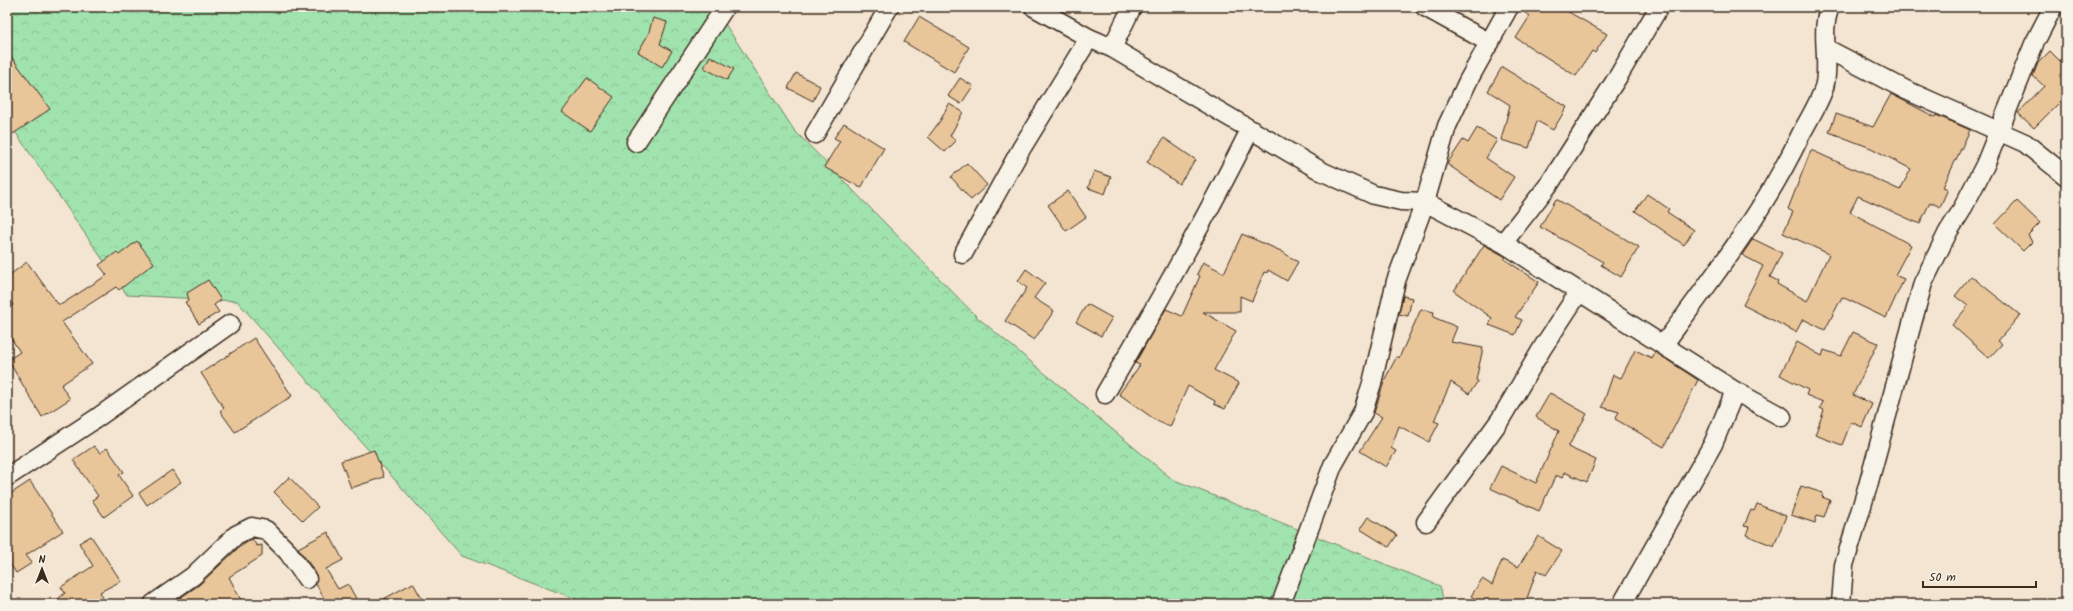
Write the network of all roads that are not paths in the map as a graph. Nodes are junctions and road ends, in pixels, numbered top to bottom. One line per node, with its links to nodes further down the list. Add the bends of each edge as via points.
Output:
1 (725, 7): 17 (street)
2 (889, 7): 16 (street)
3 (1034, 7): 10 (street)
4 (1132, 7): 12 (street)
5 (1425, 7): 11 (street)
6 (1510, 7): 11 (street)
7 (1659, 7): 20 (street, via 1550,183)
8 (1830, 7): 13 (street, via 1825,31)
9 (2053, 7): 15 (street, via 2034,44)
10 (1089, 38): 12 (street); 21 (street, via 1021,149)
11 (1490, 43): 19 (street, via 1468,80 1448,126)
12 (1112, 48): 14 (street)
13 (1827, 49): 15 (street, via 1906,90); 24 (street, via 1827,70 1823,88 1790,158 1743,236)
14 (1250, 130): 19 (street, via 1321,171 1374,195 1401,201); 26 (street, via 1170,284)
15 (1998, 131): 18 (street, via 2025,143); 34 (street, via 1985,165 1923,283 1844,565)
16 (815, 134)
17 (636, 142)
18 (2066, 176)
19 (1425, 202): 20 (street); 32 (street, via 1396,281 1363,412 1333,465)
20 (1503, 244): 22 (street)
21 (963, 254)
22 (1579, 292): 24 (street); 29 (street, via 1500,420)
23 (230, 324): 28 (street, via 94,420)
24 (1664, 344): 25 (street)
25 (1735, 391): 27 (street); 33 (street, via 1713,444)
26 (1105, 394)
27 (1782, 417)
28 (7, 477)
29 (1426, 522)
30 (307, 579): 31 (street, via 288,552 266,530 252,527 236,535 193,576)
31 (153, 604)
32 (1281, 604)
33 (1622, 604)
34 (1841, 604)

